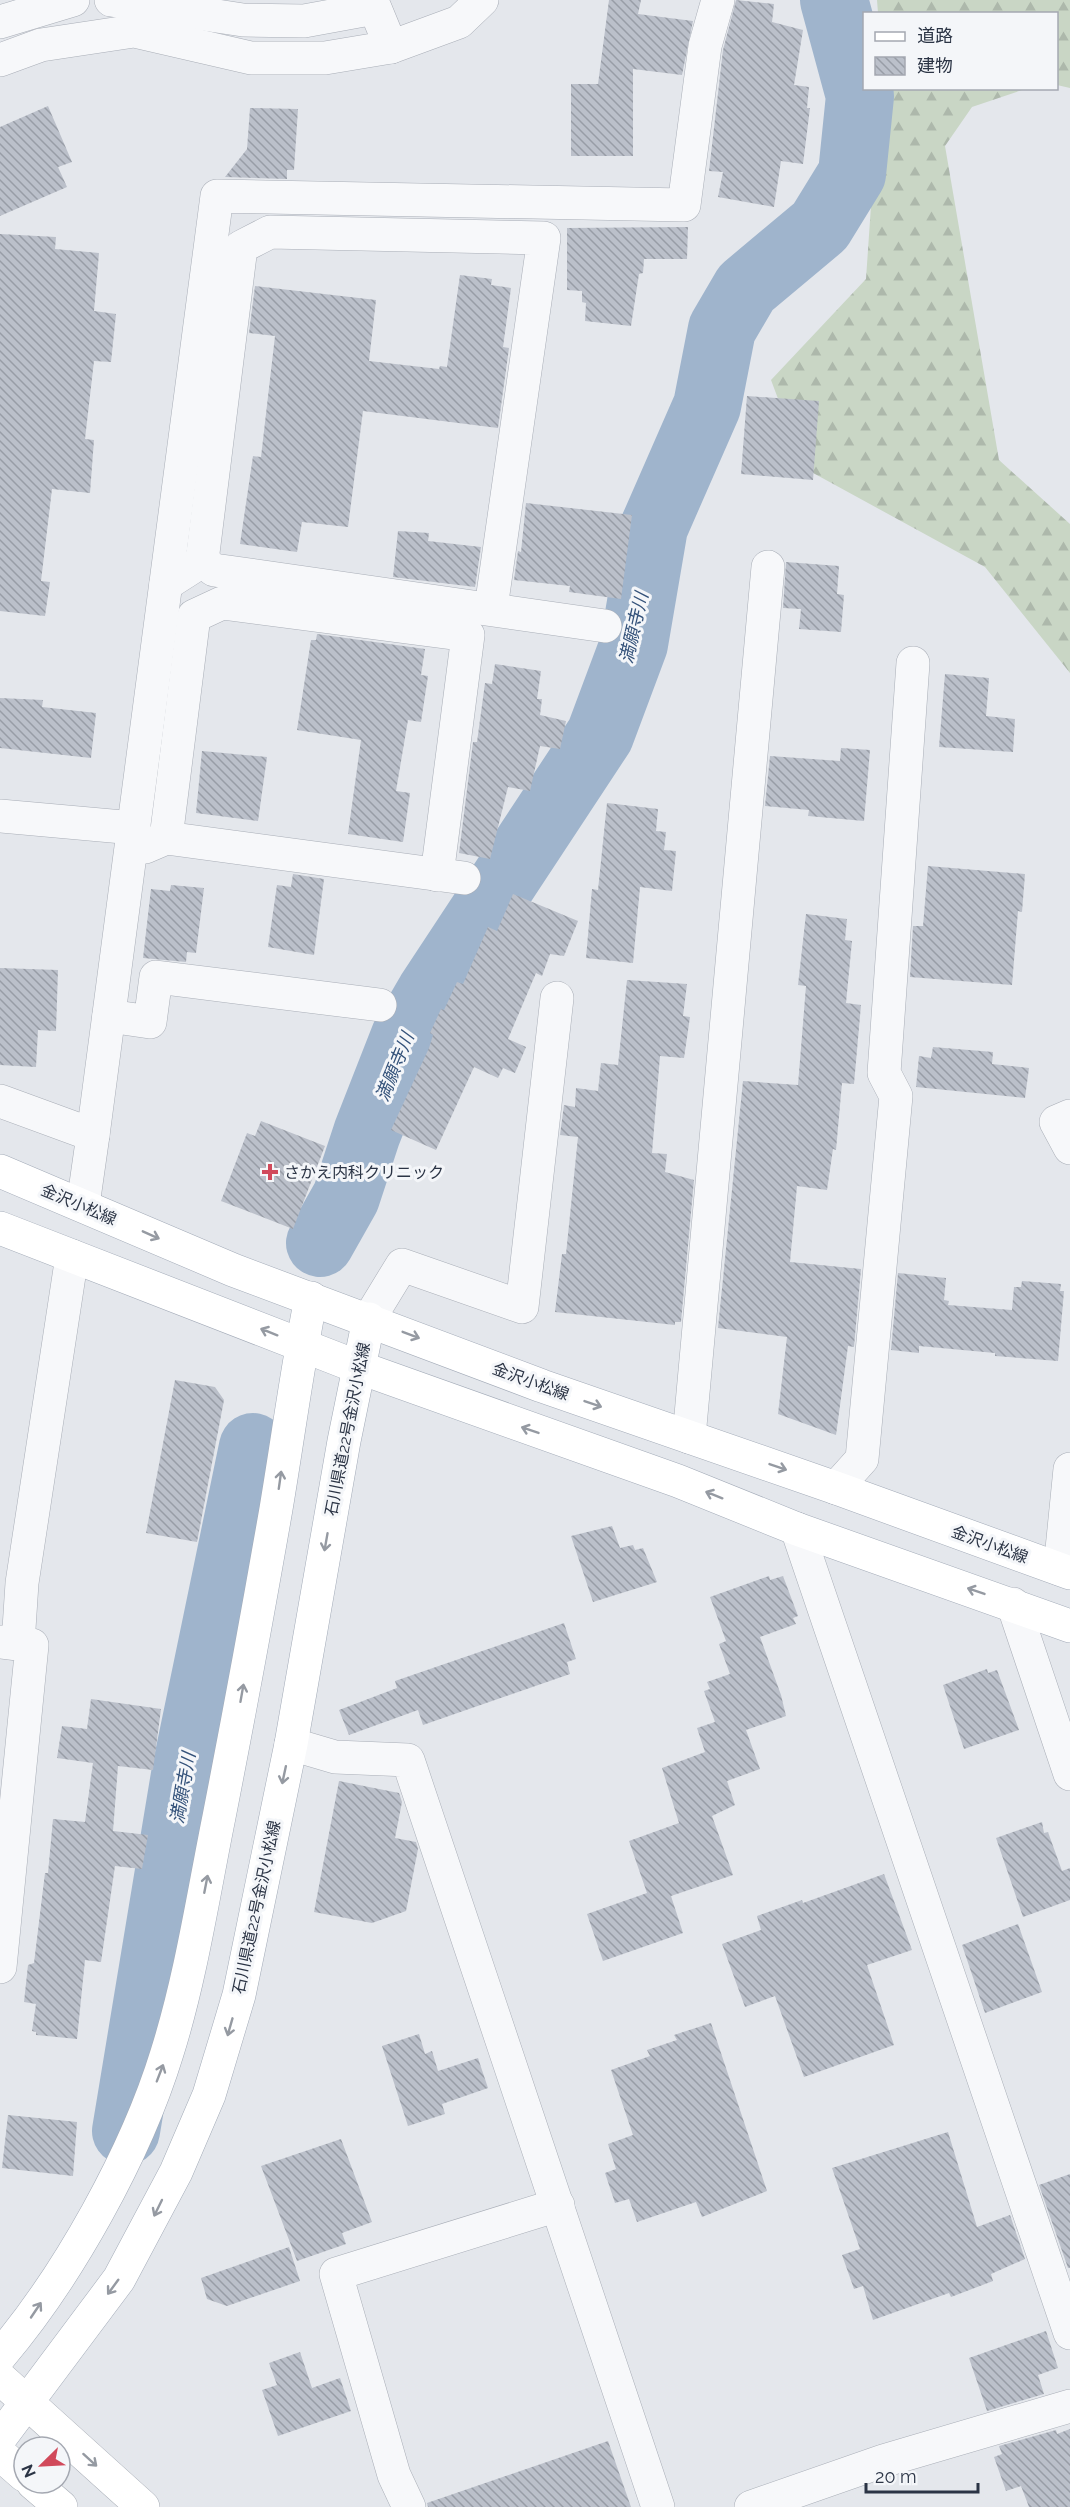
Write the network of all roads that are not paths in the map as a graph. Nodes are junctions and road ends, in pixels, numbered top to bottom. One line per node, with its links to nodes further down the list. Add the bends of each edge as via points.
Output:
1 (73, 0): 5 (street)
2 (111, 0): 6 (street, via 243,20 304,21 375,8)
3 (482, 0): 6 (street, via 459,22)
4 (718, 0): 10 (street, via 705,46 684,205 217,196)
5 (0, 22)
6 (392, 47): 7 (street, via 326,58 251,58 134,31 41,45)
7 (0, 60)
8 (201, 561): 10 (street); 11 (street, via 214,570); 11 (street, via 242,247 270,232 544,238)
9 (768, 567): 32 (street)
10 (166, 584): 16 (street)
11 (491, 608): 12 (street)
12 (605, 626)
13 (913, 663): 34 (street, via 884,1073 896,1096 895,1108 862,1459)
14 (0, 816): 16 (street)
15 (166, 838): 15 (street, via 451,876 468,635 222,603 194,616); 16 (street)
16 (132, 841): 19 (street)
17 (557, 998): 29 (street, via 522,1307 402,1265)
18 (380, 1005): 19 (street, via 156,977 150,1022)
19 (109, 1016): 22 (street)
20 (0, 1101): 22 (street)
21 (1070, 1116): 23 (street, via 1056,1122)
22 (93, 1135): 25 (street)
23 (1070, 1148)
24 (0, 1172): 25 (main road, 金沢小松線)
25 (83, 1205): 28 (main road, 金沢小松線, one-way to 28, via 233,1270)
26 (0, 1228): 27 (main road)
27 (72, 1256): 30 (main road, one-way to 27); 39 (street, via 22,1584)
28 (311, 1298): 29 (main road, 金沢小松線); 30 (main road)
29 (369, 1319): 31 (main road, 石川県道22号金沢小松線); 32 (main road, 金沢小松線, one-way to 32, via 542,1386)
30 (301, 1345): 31 (main road); 45 (main road, one-way to 30, via 64,2269 138,2128 167,2055 184,1991 226,1782 277,1506)
31 (358, 1367): 35 (main road, one-way to 31, via 678,1481); 40 (main road, 石川県道22号金沢小松線, one-way to 40)
32 (689, 1437): 34 (main road, 金沢小松線, one-way to 34)
33 (1070, 1469): 36 (street)
34 (836, 1488): 36 (main road, 金沢小松線)
35 (797, 1529): 37 (main road, one-way to 35); 44 (street)
36 (1065, 1571)
37 (1013, 1604): 38 (main road); 41 (street)
38 (1070, 1626)
39 (9, 1643): 42 (street, via 32,1645)
40 (291, 1744): 43 (street, via 335,1756 408,1760); 47 (main road, 石川県道22号金沢小松線, one-way to 47, via 239,1995 209,2095 176,2172 119,2279)
41 (1070, 1774)
42 (0, 1967)
43 (558, 2205): 55 (street, via 336,2274 394,2475); 56 (street)
44 (1070, 2333)
45 (0, 2356)
46 (0, 2378): 47 (main road)
47 (26, 2402): 49 (main road, 石川県道22号金沢小松線); 54 (main road, one-way to 54)
48 (1070, 2406): 57 (street, via 883,2461)
49 (0, 2438)
50 (0, 2454): 51 (main road)
51 (12, 2464)
52 (47, 2495): 53 (main road)
53 (61, 2507)
54 (143, 2507)
55 (409, 2507)
56 (658, 2507)
57 (751, 2507)

